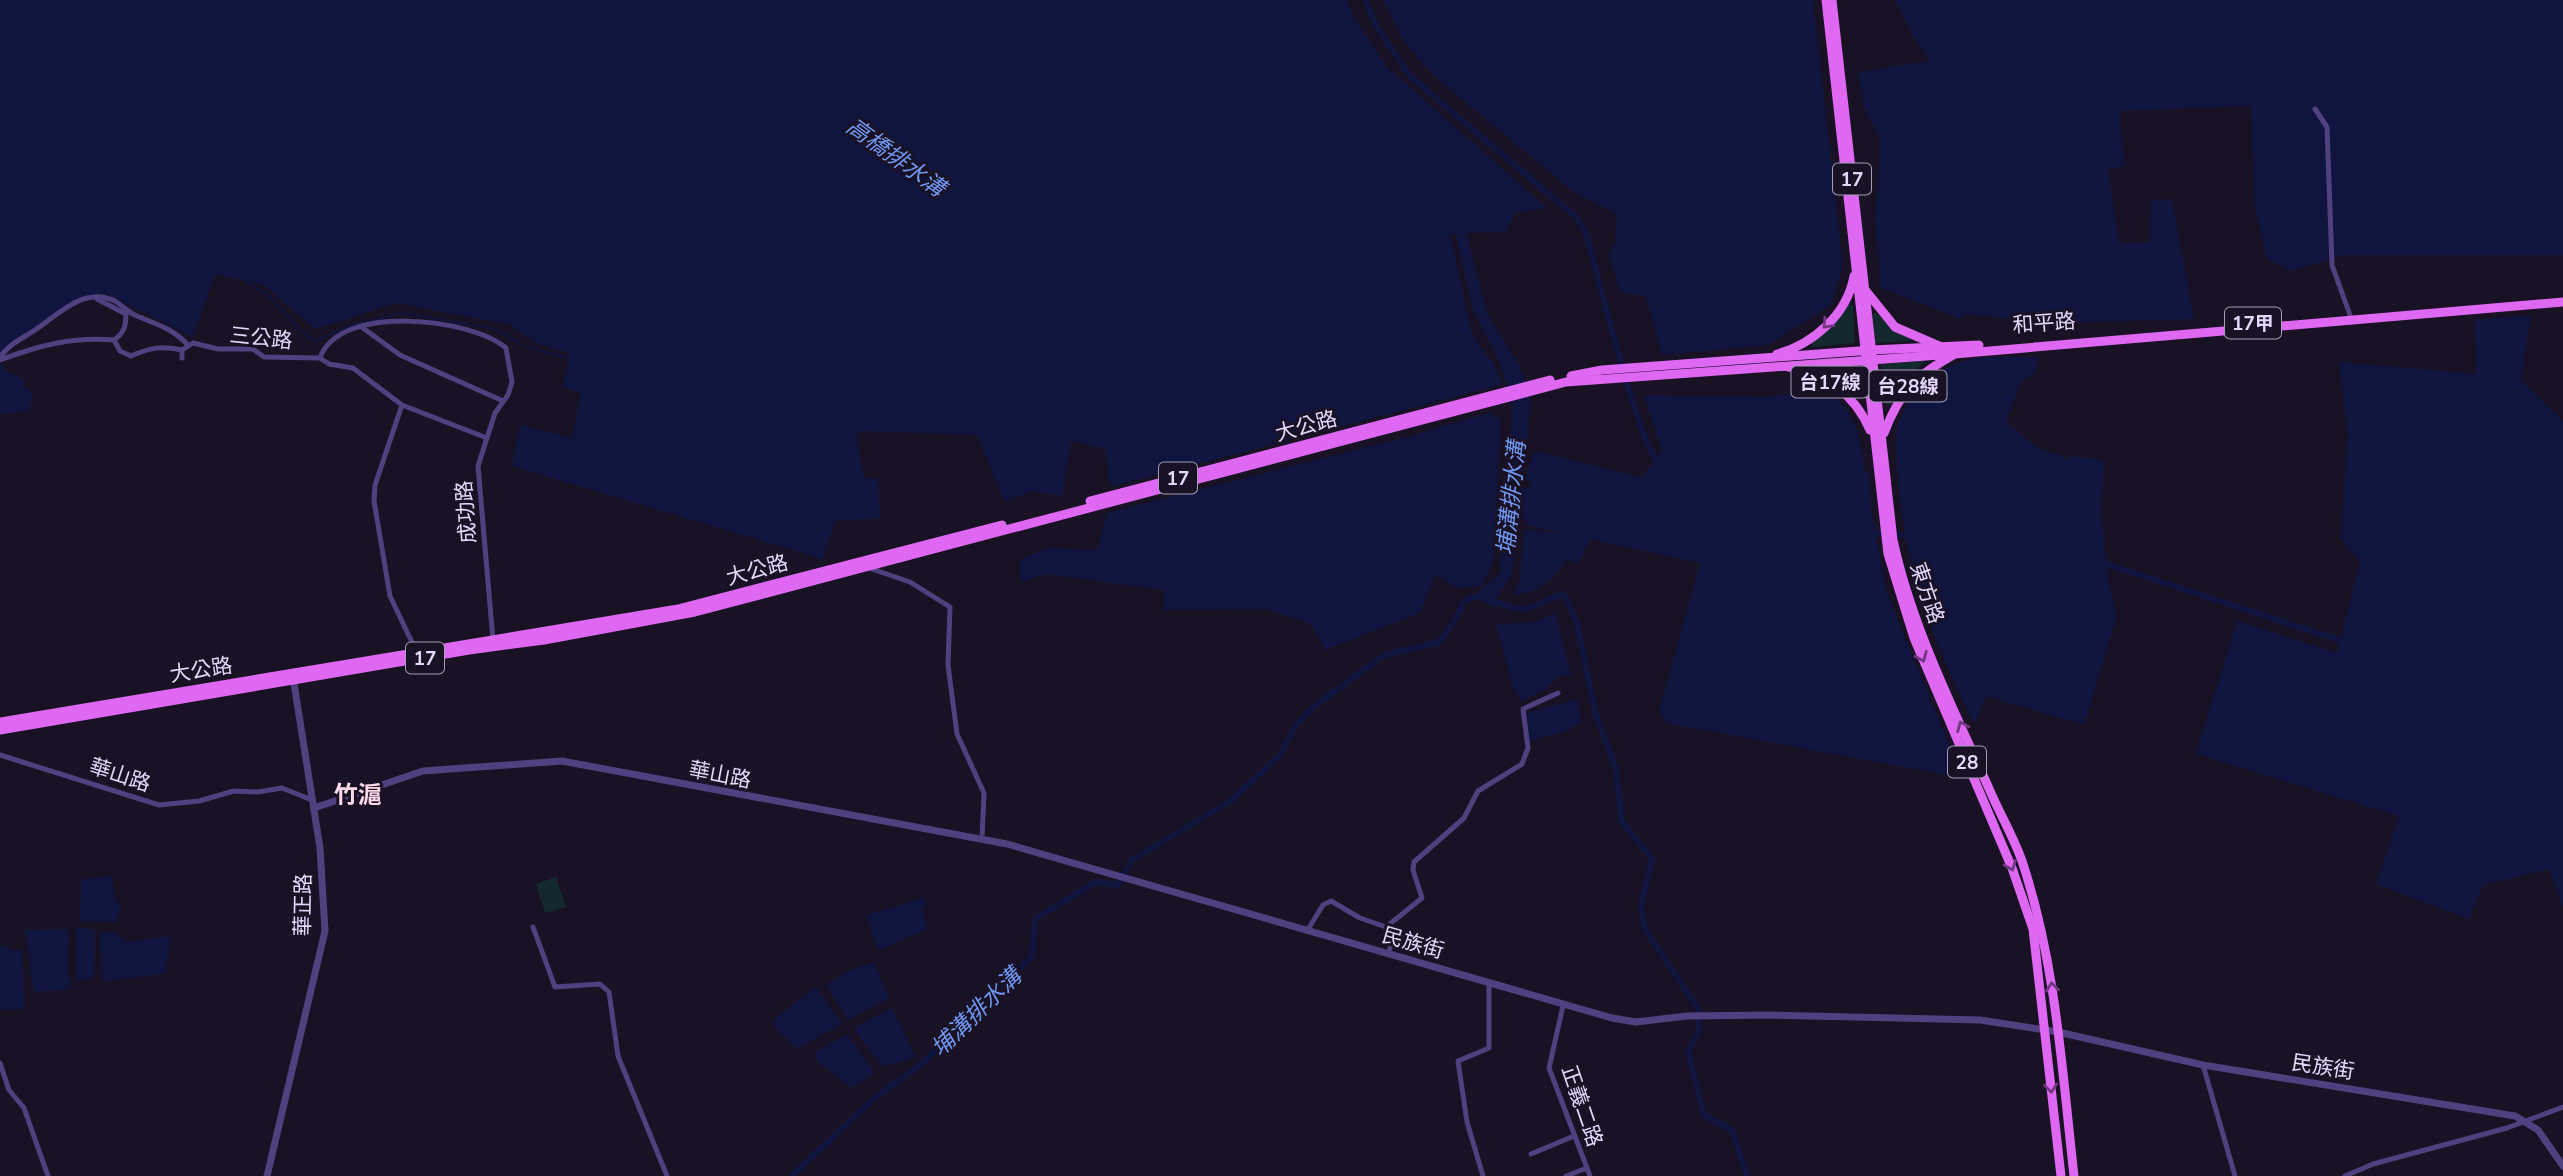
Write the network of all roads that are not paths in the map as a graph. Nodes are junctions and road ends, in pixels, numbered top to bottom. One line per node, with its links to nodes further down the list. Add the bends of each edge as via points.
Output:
1 (1826, 0): 4 (main road, 東方路 / 17)
2 (1832, 0): 5 (main road, 東方路 / 17)
3 (2315, 109): 9 (street, via 2327,127 2332,265)
4 (1855, 264): 15 (main road, 東方路 / 17); 20 (main road, 台17線, one-way to 20, via 1850,292 1821,331)
5 (1864, 288): 13 (main road, via 1895,327); 15 (main road, 東方路 / 17)
6 (91, 297): 11 (street, via 126,314 124,332); 12 (street, via 109,299 130,313 167,326); 19 (street, via 63,308 16,340)
7 (2563, 297): 9 (main road, 和平路 / 17甲)
8 (2563, 302): 16 (main road, 和平路 / 17甲)
9 (2350, 314): 13 (main road, 和平路 / 17甲)
10 (363, 328): 18 (street, via 334,339); 22 (street, via 400,355); 22 (street, 成功路, via 394,320 486,334 506,348 512,377)
11 (114, 340): 14 (street, via 120,351 131,356 162,346); 19 (street, via 84,337)
12 (188, 345): 14 (street); 18 (street, 三公路, via 253,349 264,357)
13 (1944, 348): 15 (main road, 和平路 / 17甲)
14 (182, 350): 17 (street)
15 (1869, 354): 16 (main road, 和平路 / 17甲); 20 (main road, 和平路 / 17); 25 (main road, 東方路 / 28)
16 (1954, 354): 25 (main road, 台28線, via 1909,384)
17 (182, 358)
18 (320, 358): 23 (street, 三公路, via 353,368)
19 (0, 359)
20 (1758, 363): 21 (main road, 和平路 / 17, via 1627,372); 25 (main road, 台17線, via 1818,375 1839,388)
21 (1509, 393): 26 (main road, 大公路 / 17)
22 (503, 401): 24 (street, 成功路)
23 (402, 405): 24 (street, 三公路); 30 (street, via 375,485 374,501 390,596)
24 (487, 438): 29 (street, 成功路, via 478,466)
25 (1878, 439): 45 (main road, 東方路 / 28, one-way to 45, via 1885,539 1893,575 1914,638 2024,901 2037,948); 46 (main road, 東方路 / 28, one-way to 25, via 2042,927 2021,859 1901,574)
26 (1097, 503): 27 (main road, 大公路 / 17); 28 (main road, 大公路 / 17)
27 (867, 567): 28 (main road, 大公路 / 17); 37 (street, via 910,582 950,607 948,665 957,734 984,793)
28 (846, 568): 29 (main road, 大公路 / 17, via 678,609); 30 (main road, 大公路 / 17, via 643,623)
29 (493, 640): 30 (main road, 大公路 / 17)
30 (418, 655): 31 (main road, 大公路 / 17)
31 (293, 676): 33 (main road, 大公路 / 17); 34 (main road, 大公路 / 17); 36 (street, 華正路)
32 (1558, 693): 40 (street, via 1523,709 1528,748 1522,764 1478,791 1464,818 1414,862 1422,898)
33 (0, 722)
34 (0, 730)
35 (0, 755): 36 (street, 華山路, via 159,806 234,790 282,788)
36 (313, 804): 37 (street, 華山路, via 423,771 562,761); 56 (street, 華正路, via 325,931)
37 (982, 838): 38 (street, 華山路)
38 (1133, 878): 41 (street, 民族街)
39 (533, 927): 57 (street, via 555,987 600,984 609,992 618,1056)
40 (1386, 927): 41 (street, via 1331,901 1323,905); 42 (street, via 1391,945)
41 (1307, 931): 42 (street, 民族街)
42 (1388, 954): 43 (street, 民族街)
43 (1489, 983): 44 (street, 民族街); 58 (street, via 1489,1048 1458,1061 1467,1122)
44 (1563, 1006): 45 (street, 民族街, via 1636,1022 1687,1016 1980,1020); 51 (street, 正義二路, via 1549,1068)
45 (2045, 1030): 46 (street, 民族街); 61 (main road, 東方路 / 28, one-way to 61)
46 (2058, 1032): 48 (street, 民族街); 62 (main road, 東方路 / 28)
47 (0, 1063): 55 (street, via 9,1090 24,1108)
48 (2203, 1065): 50 (street, 民族街, via 2430,1100); 63 (street)
49 (2563, 1107): 50 (street)
50 (2528, 1121): 53 (street); 64 (street)
51 (1574, 1136): 52 (street); 54 (street, 正義二路)
52 (1531, 1154)
53 (2563, 1166)
54 (1587, 1168): 59 (street); 60 (street, 正義二路)
55 (48, 1176)
56 (267, 1176)
57 (667, 1176)
58 (1483, 1176)
59 (1566, 1176)
60 (1590, 1176)
61 (2061, 1176)
62 (2074, 1176)
63 (2235, 1176)
64 (2345, 1176)

